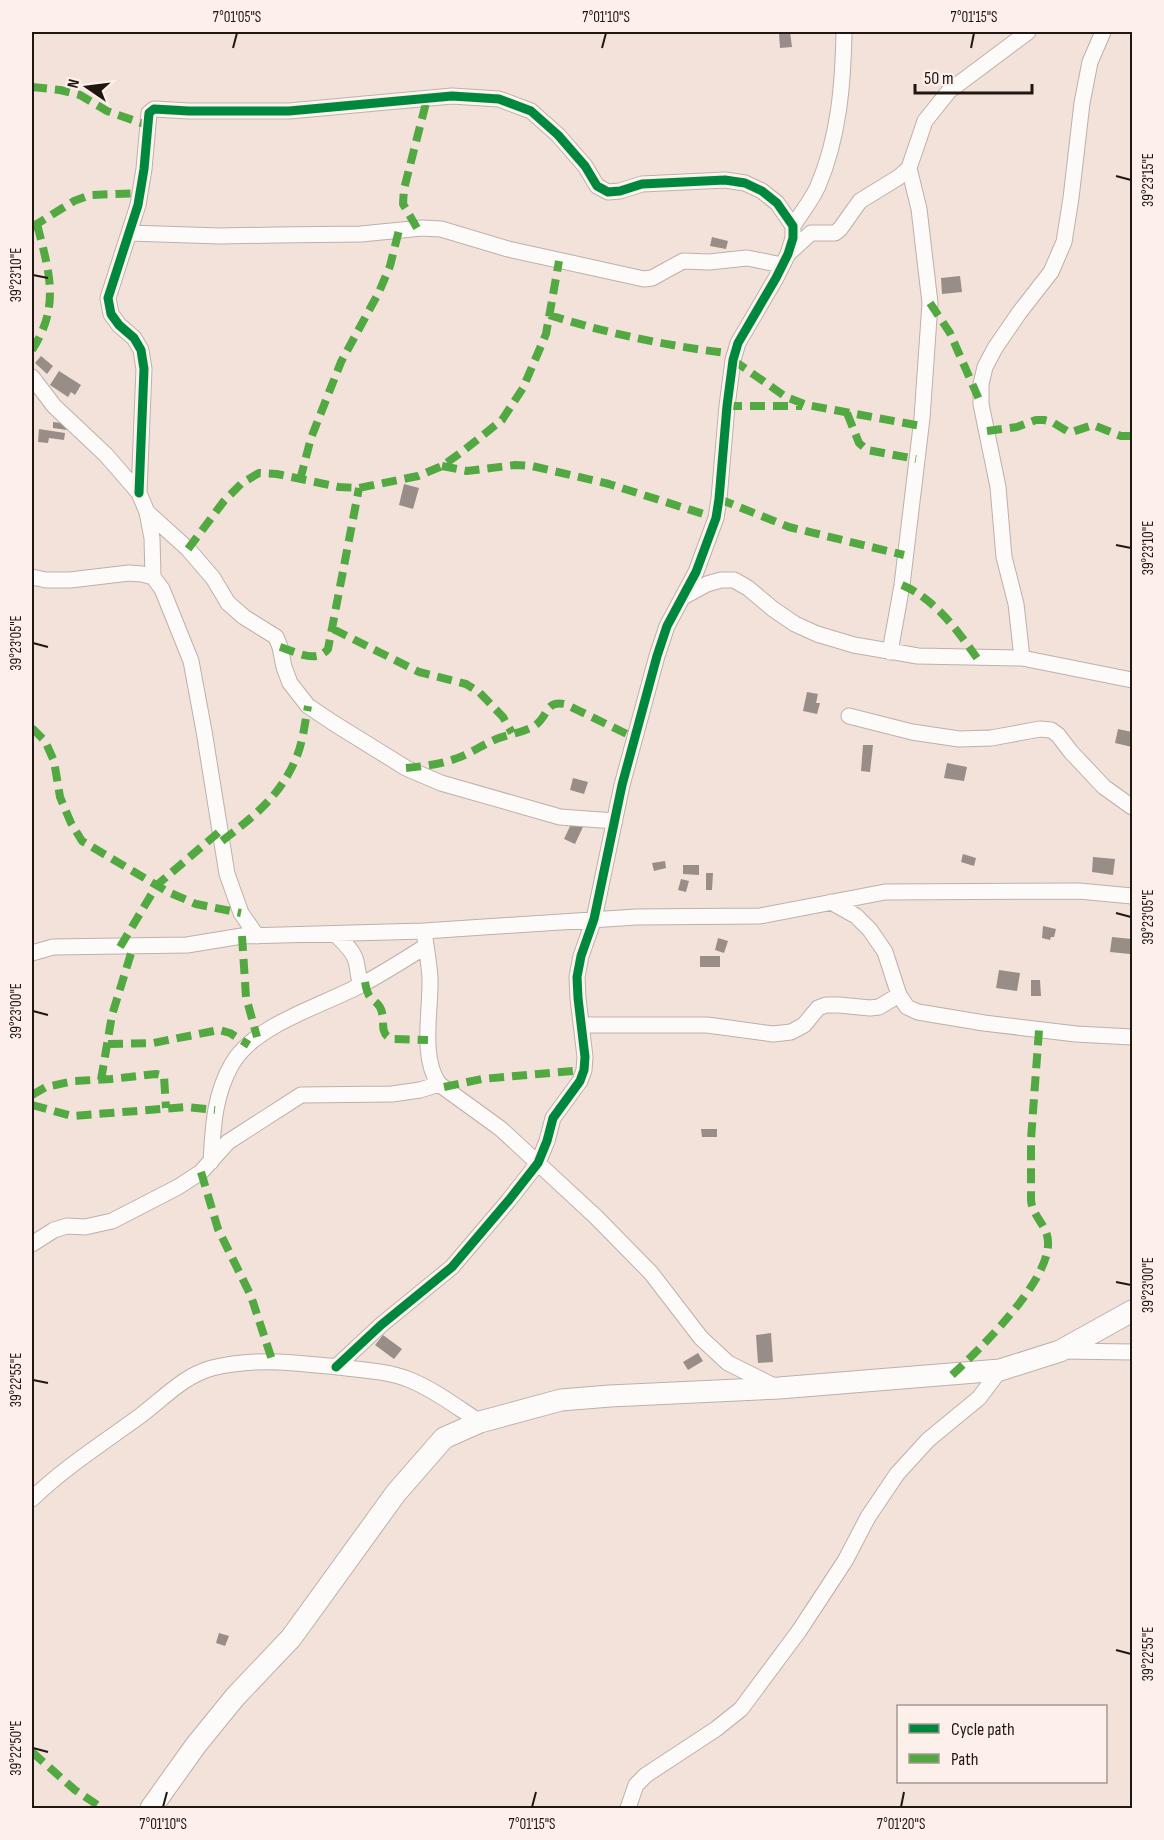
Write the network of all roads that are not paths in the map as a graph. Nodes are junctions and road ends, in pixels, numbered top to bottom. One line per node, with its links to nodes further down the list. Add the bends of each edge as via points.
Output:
1 (844, 32): 5 (street, via 843,79 833,143 817,188)
2 (1028, 32): 4 (street, via 949,91 926,121)
3 (1103, 32): 15 (street, via 1090,62 1082,103 1064,242 1051,272 995,348 981,384)
4 (909, 168): 7 (street, via 860,201 835,234 811,233); 14 (street, via 919,209 930,303 922,418)
5 (793, 226): 6 (street, via 777,203 746,183 725,180 642,184 608,192 597,186 585,166 531,111 499,99 452,96 289,111 154,109 149,113 144,169); 7 (street)
6 (129, 233): 7 (street, via 220,236 441,229 508,249 644,279 683,261); 9 (street, via 108,298 111,314 141,350 144,369)
7 (785, 260): 13 (street, via 738,343 716,518)
8 (32, 377): 9 (street, via 54,406)
9 (139, 493): 10 (street)
10 (147, 512): 12 (street); 19 (street, via 188,549 228,603 276,637 290,683 308,706 406,768 441,783 560,817)
11 (32, 577): 12 (street, via 70,580 129,573)
12 (153, 577): 24 (street, via 162,589 191,661 227,874 241,913)
13 (685, 596): 14 (street, via 707,584 734,580 795,624 854,645); 19 (street, via 667,626 657,656)
14 (890, 652): 15 (street)
15 (1022, 658): 16 (street)
16 (1132, 680)
17 (849, 716): 18 (street, via 959,739 1051,730 1104,787)
18 (1132, 807)
19 (615, 821): 22 (street)
20 (1132, 896): 21 (street, via 1079,891 920,891 885,892)
21 (831, 902): 22 (street, via 760,916); 28 (street, via 856,916 870,930 885,952)
22 (594, 919): 25 (street); 29 (street, via 578,977)
23 (335, 934): 24 (street); 25 (street); 27 (street, via 351,950)
24 (257, 936): 26 (street, via 187,945 53,947)
25 (425, 939): 27 (street); 31 (street, via 430,979 429,1057)
26 (32, 953)
27 (361, 985): 32 (street, via 257,1037 232,1063 215,1110)
28 (899, 995): 29 (street, via 879,1007 818,1008 804,1025 791,1032 773,1034 707,1025); 30 (street, via 907,1007 918,1012 995,1025)
29 (581, 1025): 33 (street, via 584,1070 553,1118)
30 (1132, 1037)
31 (438, 1084): 32 (street, via 392,1094 301,1095 228,1142); 33 (street, via 501,1129)
32 (211, 1162): 34 (street, via 178,1187 112,1221 67,1226)
33 (538, 1163): 38 (street, via 452,1267); 40 (street, via 651,1273 679,1311 728,1363)
34 (32, 1244)
35 (1132, 1311): 36 (street)
36 (1060, 1351): 37 (street); 39 (street)
37 (1132, 1352)
38 (336, 1367): 41 (street, via 410,1380); 42 (street, via 272,1360 211,1368 186,1379 54,1478)
39 (1000, 1370): 40 (street); 44 (street, via 979,1398 928,1440 897,1474 799,1631 741,1709 646,1775 636,1785)
40 (779, 1388): 41 (street, via 561,1400)
41 (480, 1422): 43 (street, via 444,1438 425,1458 291,1638 235,1697)
42 (32, 1499)
43 (151, 1809)
44 (628, 1809)

